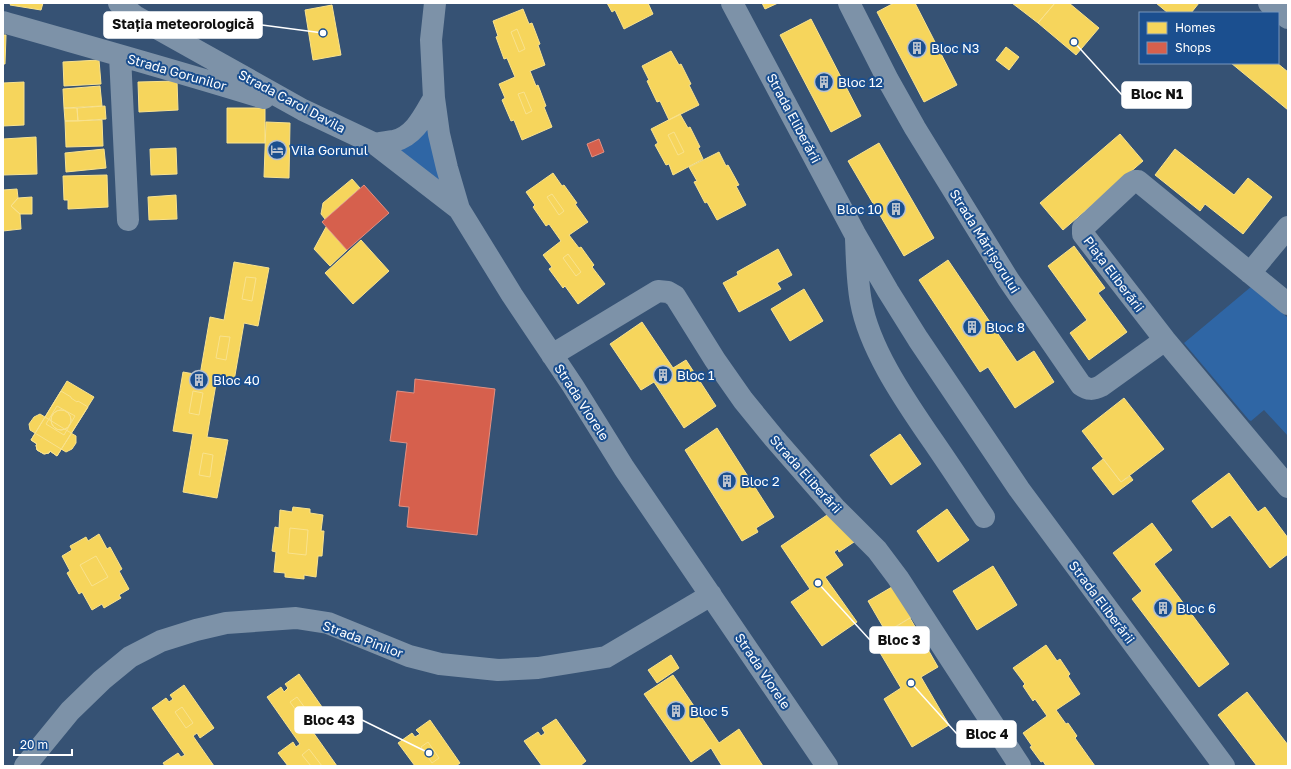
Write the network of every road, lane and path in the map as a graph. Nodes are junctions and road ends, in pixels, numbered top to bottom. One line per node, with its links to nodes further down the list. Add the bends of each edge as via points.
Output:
1 (119, 3): 10 (street, Strada Carol Davila, via 135,16)
2 (435, 3): 9 (street, Strada Viorele, via 431,40)
3 (732, 3): 15 (street, Strada Eliberării)
4 (848, 3): 18 (street, Strada Mărțișorului, via 919,134 1008,279 1081,385 1086,389 1101,386)
5 (1269, 3): 6 (street)
6 (1288, 18)
7 (3, 22): 8 (street, Strada Gorunilor)
8 (120, 56): 10 (street, Strada Gorunilor); 13 (street, Strada Gorunilor)
9 (434, 98): 11 (street, via 416,128 395,141); 12 (street, Strada Viorele, via 439,134)
10 (303, 110): 11 (street, Strada Carol Davila)
11 (375, 144): 12 (street, Strada Carol Davila)
12 (459, 209): 19 (street, Strada Viorele)
13 (128, 220)
14 (1288, 227): 16 (street)
15 (855, 234): 21 (street, Strada Eliberării, via 861,303 874,342 899,391); 26 (street, Strada Eliberării, via 918,339 1002,465)
16 (1250, 274): 17 (street, Piața Eliberării); 18 (street, Piața Eliberării, via 1138,181 1134,181 1082,230)
17 (1288, 304)
18 (1165, 340): 20 (street, Piața Eliberării)
19 (552, 355): 22 (street, Strada Viorele, via 624,468); 25 (street, Strada Eliberării, via 658,292 668,292 675,296 743,400 835,508 877,550 898,578)
20 (1288, 487)
21 (984, 517)
22 (711, 595): 23 (street, Strada Pinilor, via 606,656 538,668 498,670 440,664 409,656 328,623 296,618 226,623 196,630 161,641 130,658 102,680 70,711); 24 (street, Strada Viorele)
23 (25, 766)
24 (827, 766)
25 (1020, 766)
26 (1224, 766)

